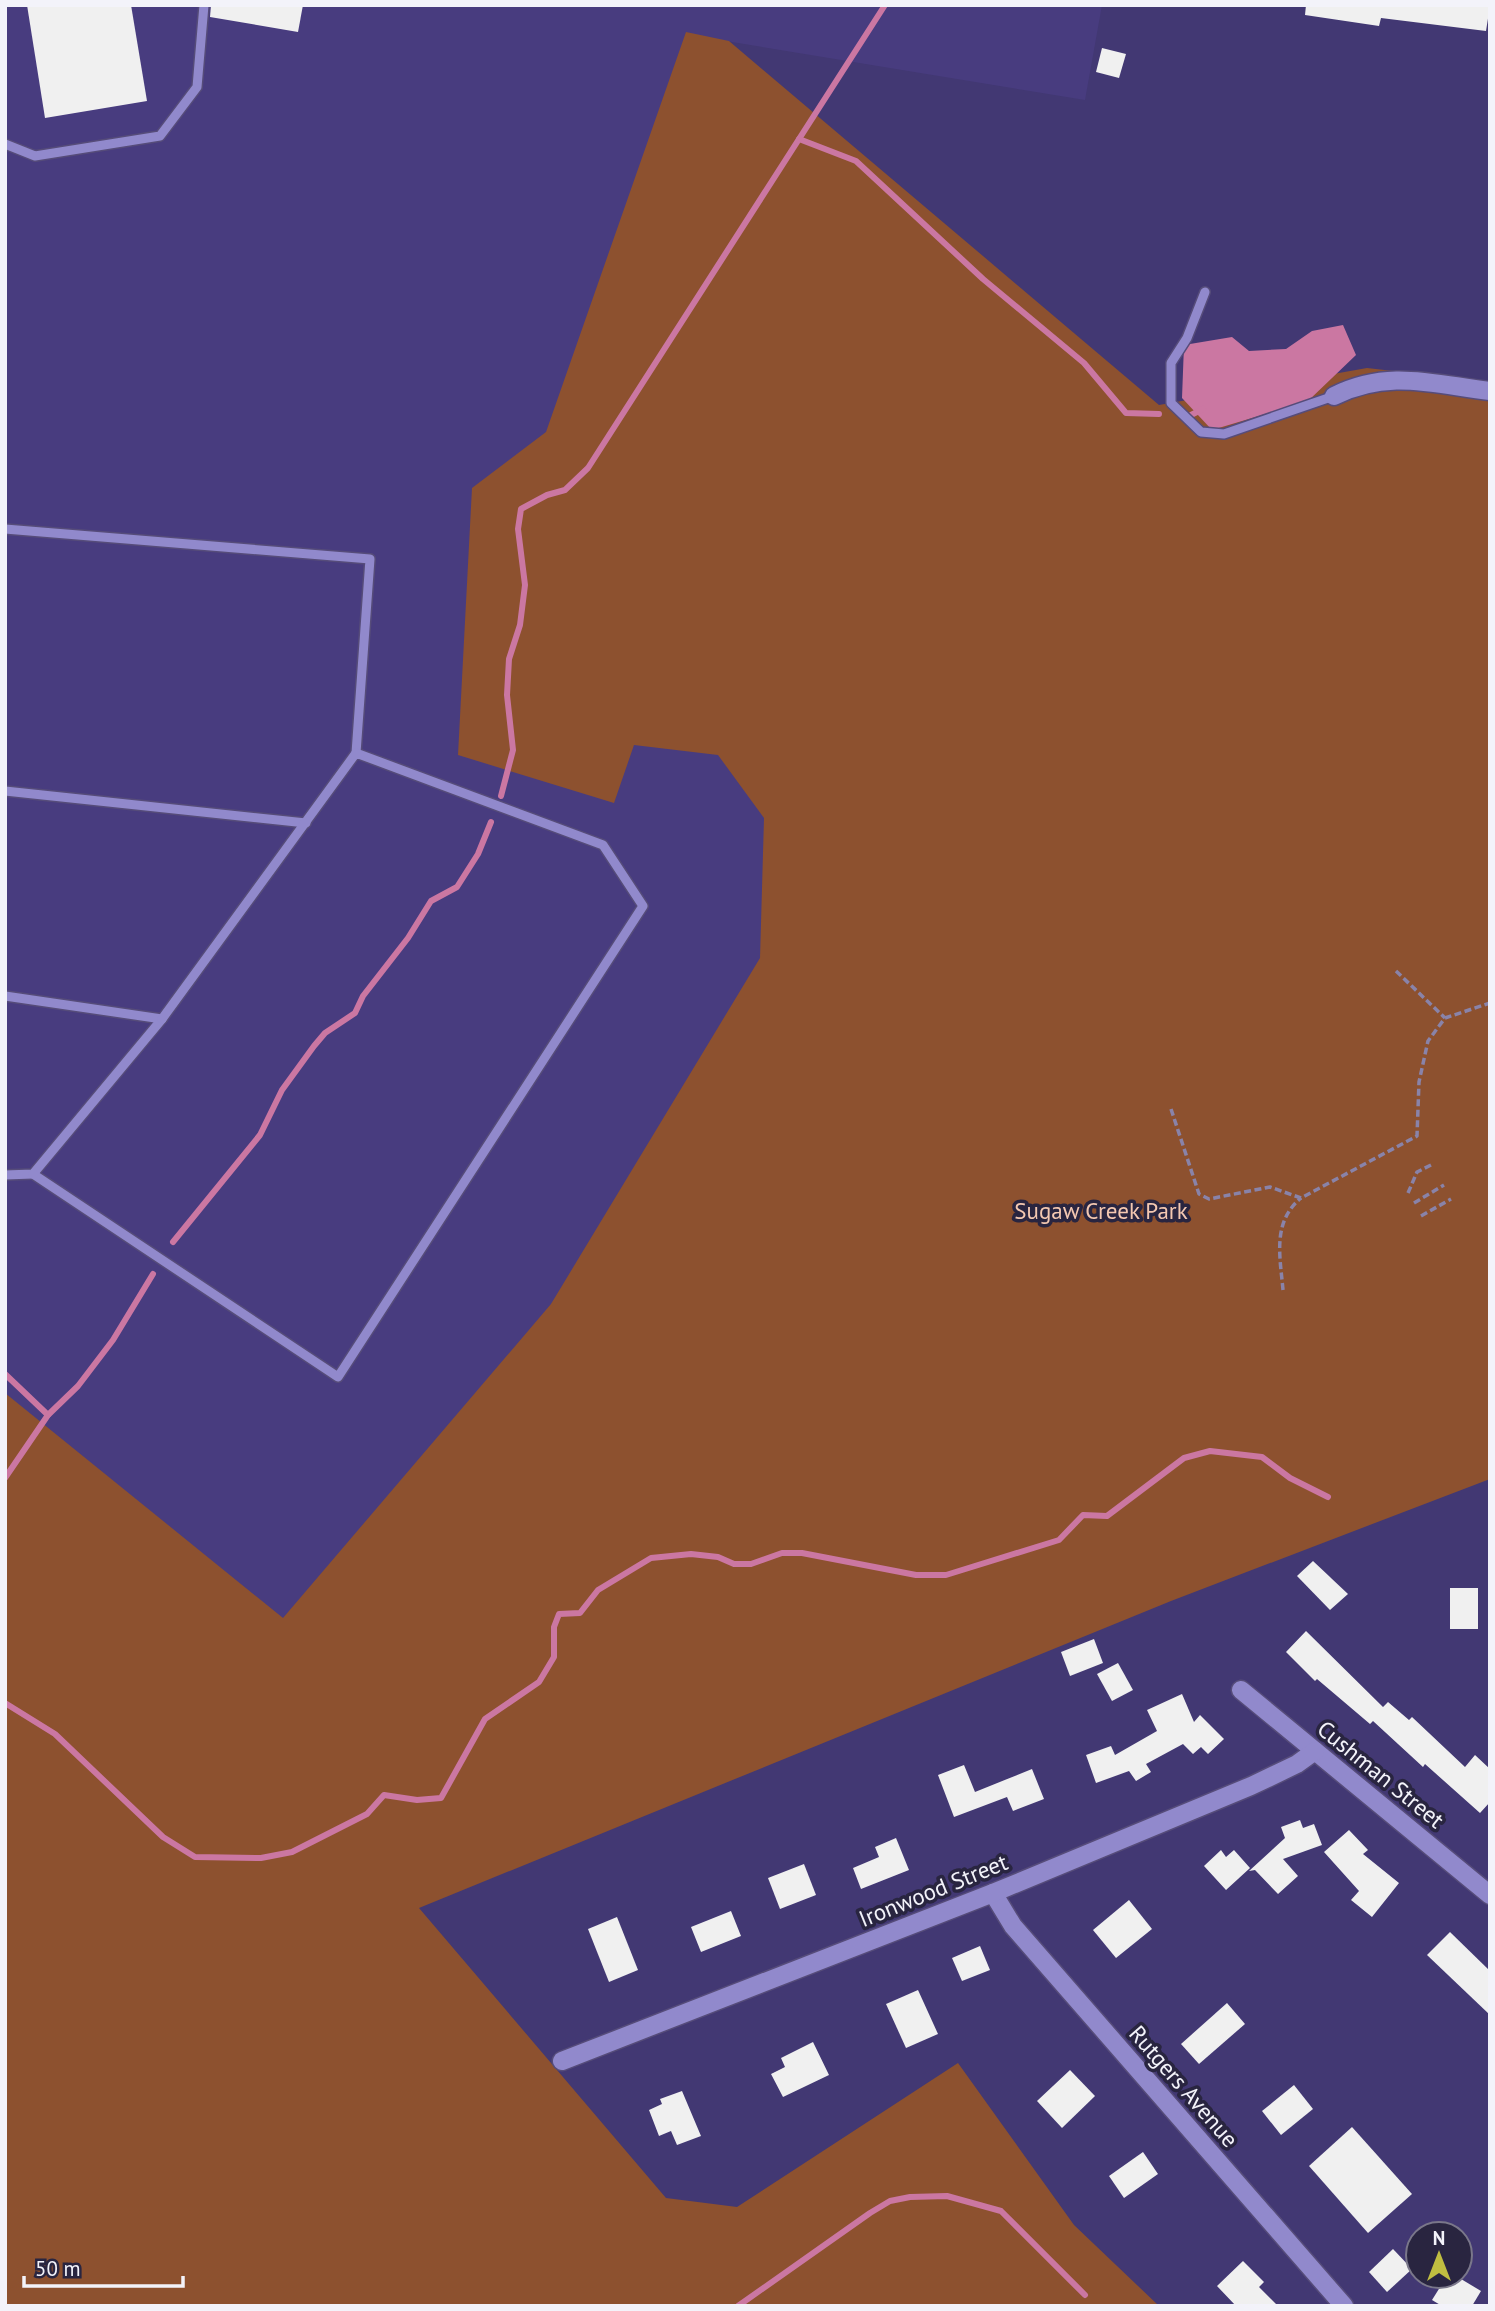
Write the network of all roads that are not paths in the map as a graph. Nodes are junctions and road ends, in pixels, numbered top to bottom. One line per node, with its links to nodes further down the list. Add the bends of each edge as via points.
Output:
1 (204, 5): 2 (lane, via 197,87 160,136 35,156)
2 (5, 144)
3 (1205, 292): 5 (lane, via 1187,338 1171,363 1171,403 1201,432 1224,434)
4 (1490, 391): 5 (street, via 1381,380 1357,384)
5 (1334, 396)
6 (5, 529): 7 (lane, via 370,559)
7 (356, 753): 9 (lane); 12 (lane, via 603,845 643,906 338,1377)
8 (5, 791): 9 (lane)
9 (306, 823): 11 (lane)
10 (5, 996): 11 (lane)
11 (162, 1019): 12 (lane)
12 (33, 1174): 13 (lane)
13 (5, 1175)
14 (1241, 1690): 15 (street, Cushman Street)
15 (1315, 1751): 16 (street, Ironwood Street, via 1251,1786); 17 (street, Cushman Street)
16 (993, 1893): 18 (street, Ironwood Street); 19 (street, Rutgers Avenue, via 1013,1926)
17 (1490, 1895)
18 (562, 2062)
19 (1344, 2306)

